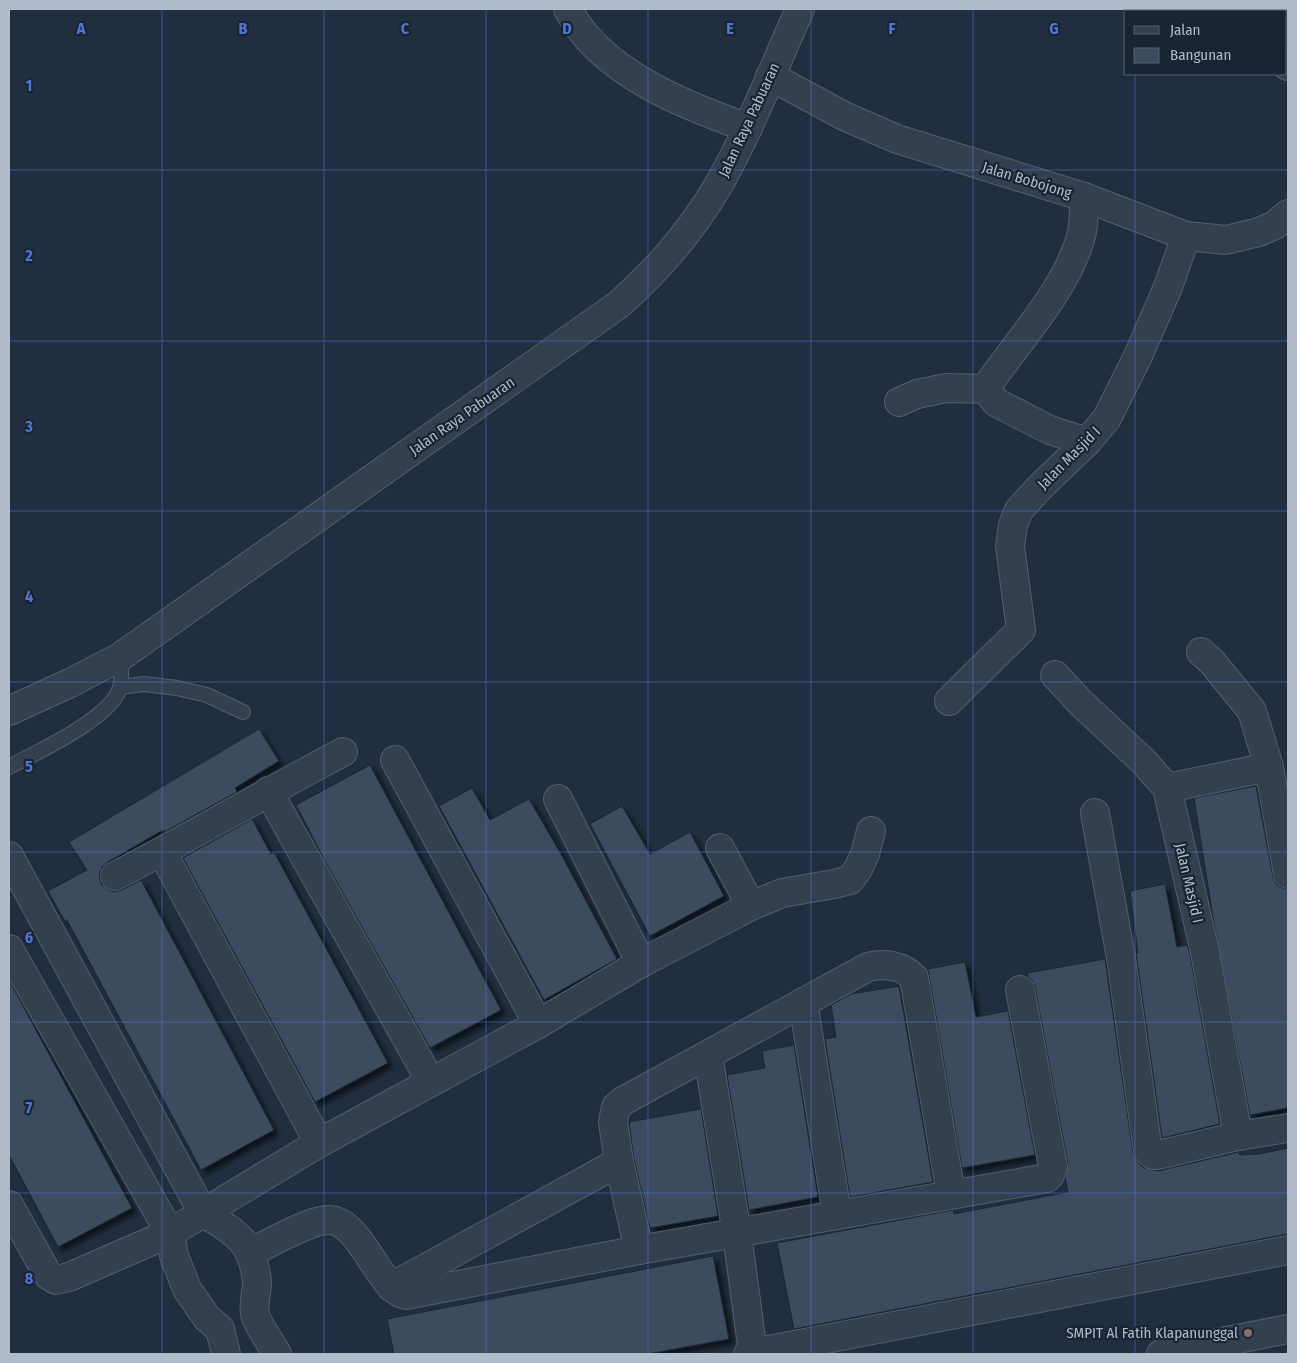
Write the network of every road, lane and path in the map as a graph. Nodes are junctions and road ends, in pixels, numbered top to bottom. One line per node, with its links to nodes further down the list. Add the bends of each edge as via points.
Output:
1 (568, 9): 4 (street, via 597,47 614,63 698,110)
2 (800, 9): 3 (street, Jalan Raya Pabuaran)
3 (770, 76): 4 (street, Jalan Raya Pabuaran); 5 (street, Jalan Bobojong, via 844,116 897,139)
4 (748, 128): 12 (street, Jalan Raya Pabuaran, via 715,191 643,284 618,305)
5 (1084, 197): 7 (street, Jalan Bobojong); 8 (street, via 1082,231 1062,279)
6 (1288, 214): 7 (street, Jalan Bobojong, via 1259,232 1226,240)
7 (1186, 236): 10 (street, Jalan Masjid I, via 1138,356 1107,418)
8 (985, 389): 9 (street, via 946,388 917,394); 10 (street, via 997,402 1050,430)
9 (899, 402)
10 (1088, 442): 15 (street, Jalan Masjid I, via 1019,510 1013,525 1010,546 1021,630)
11 (1201, 652): 21 (street, via 1252,711)
12 (120, 657): 14 (lane); 16 (street, Jalan Raya Pabuaran)
13 (1055, 675): 22 (street, Jalan Masjid I)
14 (120, 687): 17 (lane, via 144,684 177,688 207,695); 20 (lane, via 100,714)
15 (949, 701)
16 (9, 711)
17 (243, 712)
18 (343, 752): 23 (street)
19 (395, 760): 37 (street)
20 (9, 767)
21 (1268, 767): 22 (street); 30 (street)
22 (1168, 788): 41 (street, Jalan Masjid I, via 1205,952)
23 (268, 791): 28 (street); 39 (street)
24 (558, 799): 34 (street)
25 (1095, 812): 41 (street, via 1121,958 1148,1151 1158,1155)
26 (871, 831): 32 (street, via 861,862 850,880 782,893)
27 (720, 848): 32 (street)
28 (162, 852): 31 (street); 42 (street)
29 (9, 856): 46 (street)
30 (1288, 874)
31 (116, 876)
32 (751, 906): 34 (street)
33 (9, 949): 48 (street)
34 (641, 963): 37 (street)
35 (1020, 990): 44 (street, via 1052,1171 1047,1178)
36 (803, 1002): 38 (street); 44 (street, via 868,967 884,964 904,969 914,978); 47 (street)
37 (538, 1024): 39 (street)
38 (708, 1055): 43 (street, via 616,1107 613,1122); 49 (street)
39 (432, 1082): 42 (street)
40 (1288, 1128): 41 (street)
41 (1238, 1136)
42 (318, 1143): 46 (street)
43 (619, 1162): 50 (street); 53 (street)
44 (951, 1194): 47 (street)
45 (9, 1205): 48 (street, via 48,1275 56,1280)
46 (203, 1213): 48 (street); 52 (street, via 233,1231)
47 (838, 1214): 49 (street)
48 (170, 1233): 56 (street, via 174,1256 187,1289)
49 (737, 1234): 50 (street); 58 (street)
50 (638, 1250): 53 (street, via 415,1294 401,1294)
51 (1288, 1250): 58 (street)
52 (250, 1253): 53 (street, via 316,1222 330,1220 347,1227); 54 (street, via 257,1284)
53 (391, 1287)
54 (255, 1314): 56 (street); 57 (street)
55 (1288, 1329): 59 (street)
56 (223, 1342)
57 (277, 1354)
58 (750, 1354)
59 (1161, 1354)

